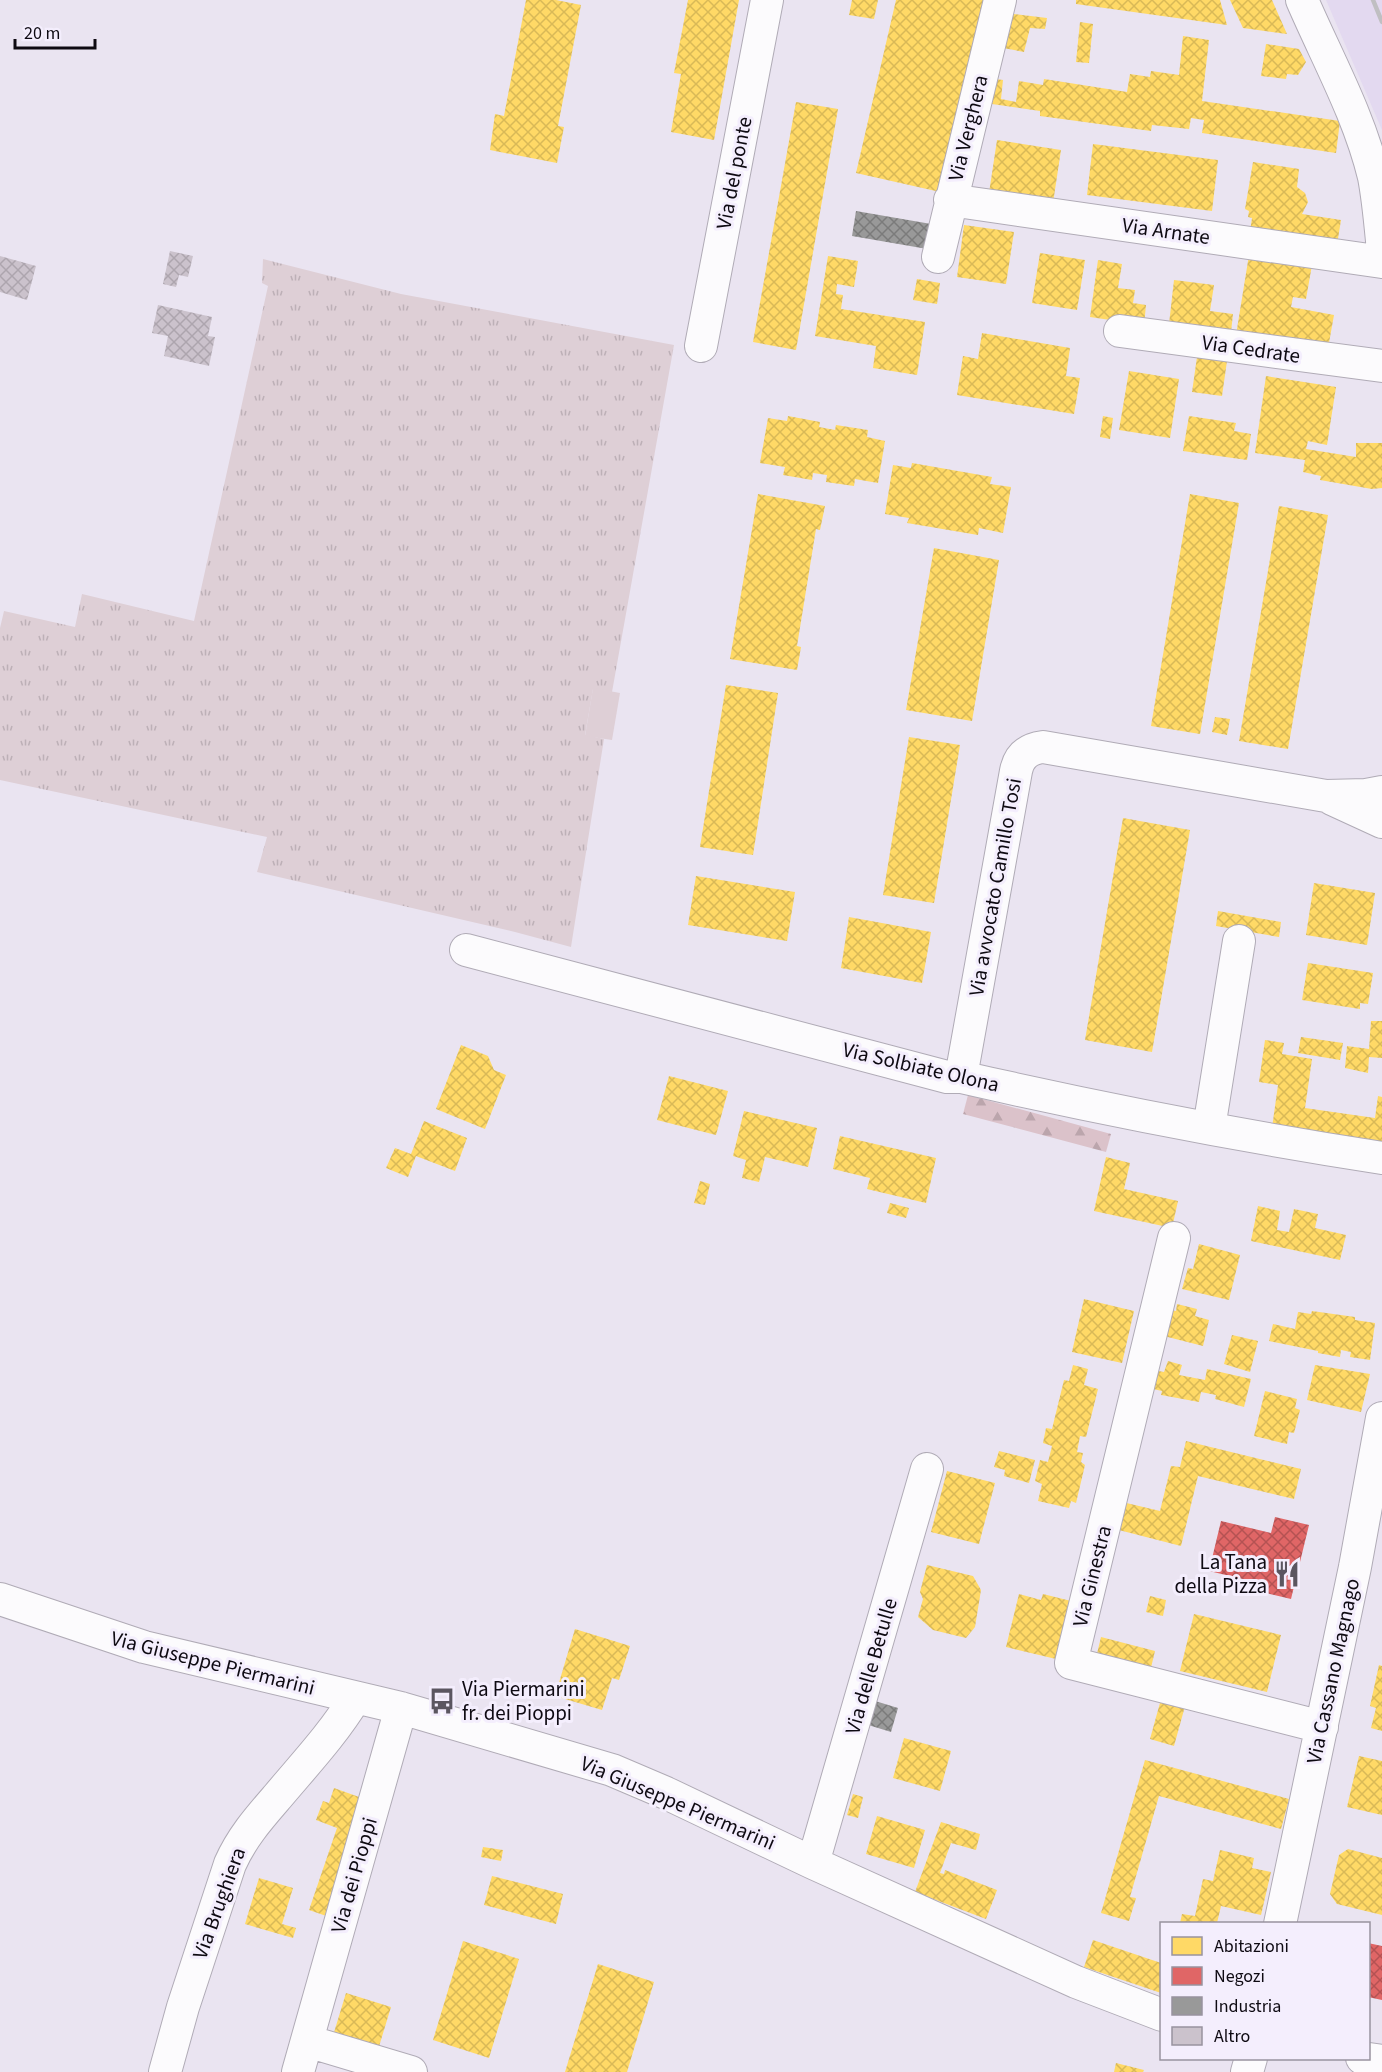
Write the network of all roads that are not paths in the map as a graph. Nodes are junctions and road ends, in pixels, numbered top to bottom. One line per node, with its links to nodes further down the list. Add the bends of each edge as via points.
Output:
1 (767, 0): 9 (street, Via del ponte)
2 (1000, 0): 4 (street, Via Verghera)
3 (1302, 0): 5 (street, via 1355,120 1374,177)
4 (950, 200): 6 (street, Via Verghera); 7 (street, Via Arnate)
5 (1382, 241)
6 (938, 257)
7 (1382, 262)
8 (1120, 331): 10 (street, Via Cedrate)
9 (701, 346)
10 (1382, 366)
11 (1382, 792): 12 (street, Via avvocato Camillo Tosi)
12 (1326, 796): 13 (street, Via avvocato Camillo Tosi); 16 (street, Via avvocato Camillo Tosi, via 1043,747 1029,750 1016,771)
13 (1382, 822)
14 (1239, 941): 17 (street)
15 (466, 950): 16 (street, Via Solbiate Olona, via 947,1077)
16 (962, 1077): 17 (street, Via Solbiate Olona)
17 (1209, 1128): 18 (street, Via Solbiate Olona)
18 (1382, 1158)
19 (1174, 1238): 26 (street, Via Ginestra, via 1071,1663)
20 (1382, 1418): 21 (street, Via Cassano Magnago)
21 (1379, 1461): 26 (street, Via Cassano Magnago)
22 (927, 1469): 27 (street, Via delle Betulle)
23 (0, 1599): 24 (street, Via Giuseppe Piermarini, via 144,1647)
24 (355, 1698): 25 (street, Via Giuseppe Piermarini); 31 (street, Via Brughiera, via 237,1847)
25 (401, 1708): 27 (street, Via Giuseppe Piermarini, via 612,1770); 30 (street, Via dei Pioppi)
26 (1322, 1727): 28 (street, Via Cassano Magnago)
27 (813, 1863): 29 (street, Via Giuseppe Piermarini, via 1076,1982)
28 (1280, 1922)
29 (1160, 2015)
30 (307, 2041): 32 (street, Via dei Pioppi); 33 (street)
31 (165, 2072)
32 (298, 2072)
33 (411, 2072)

